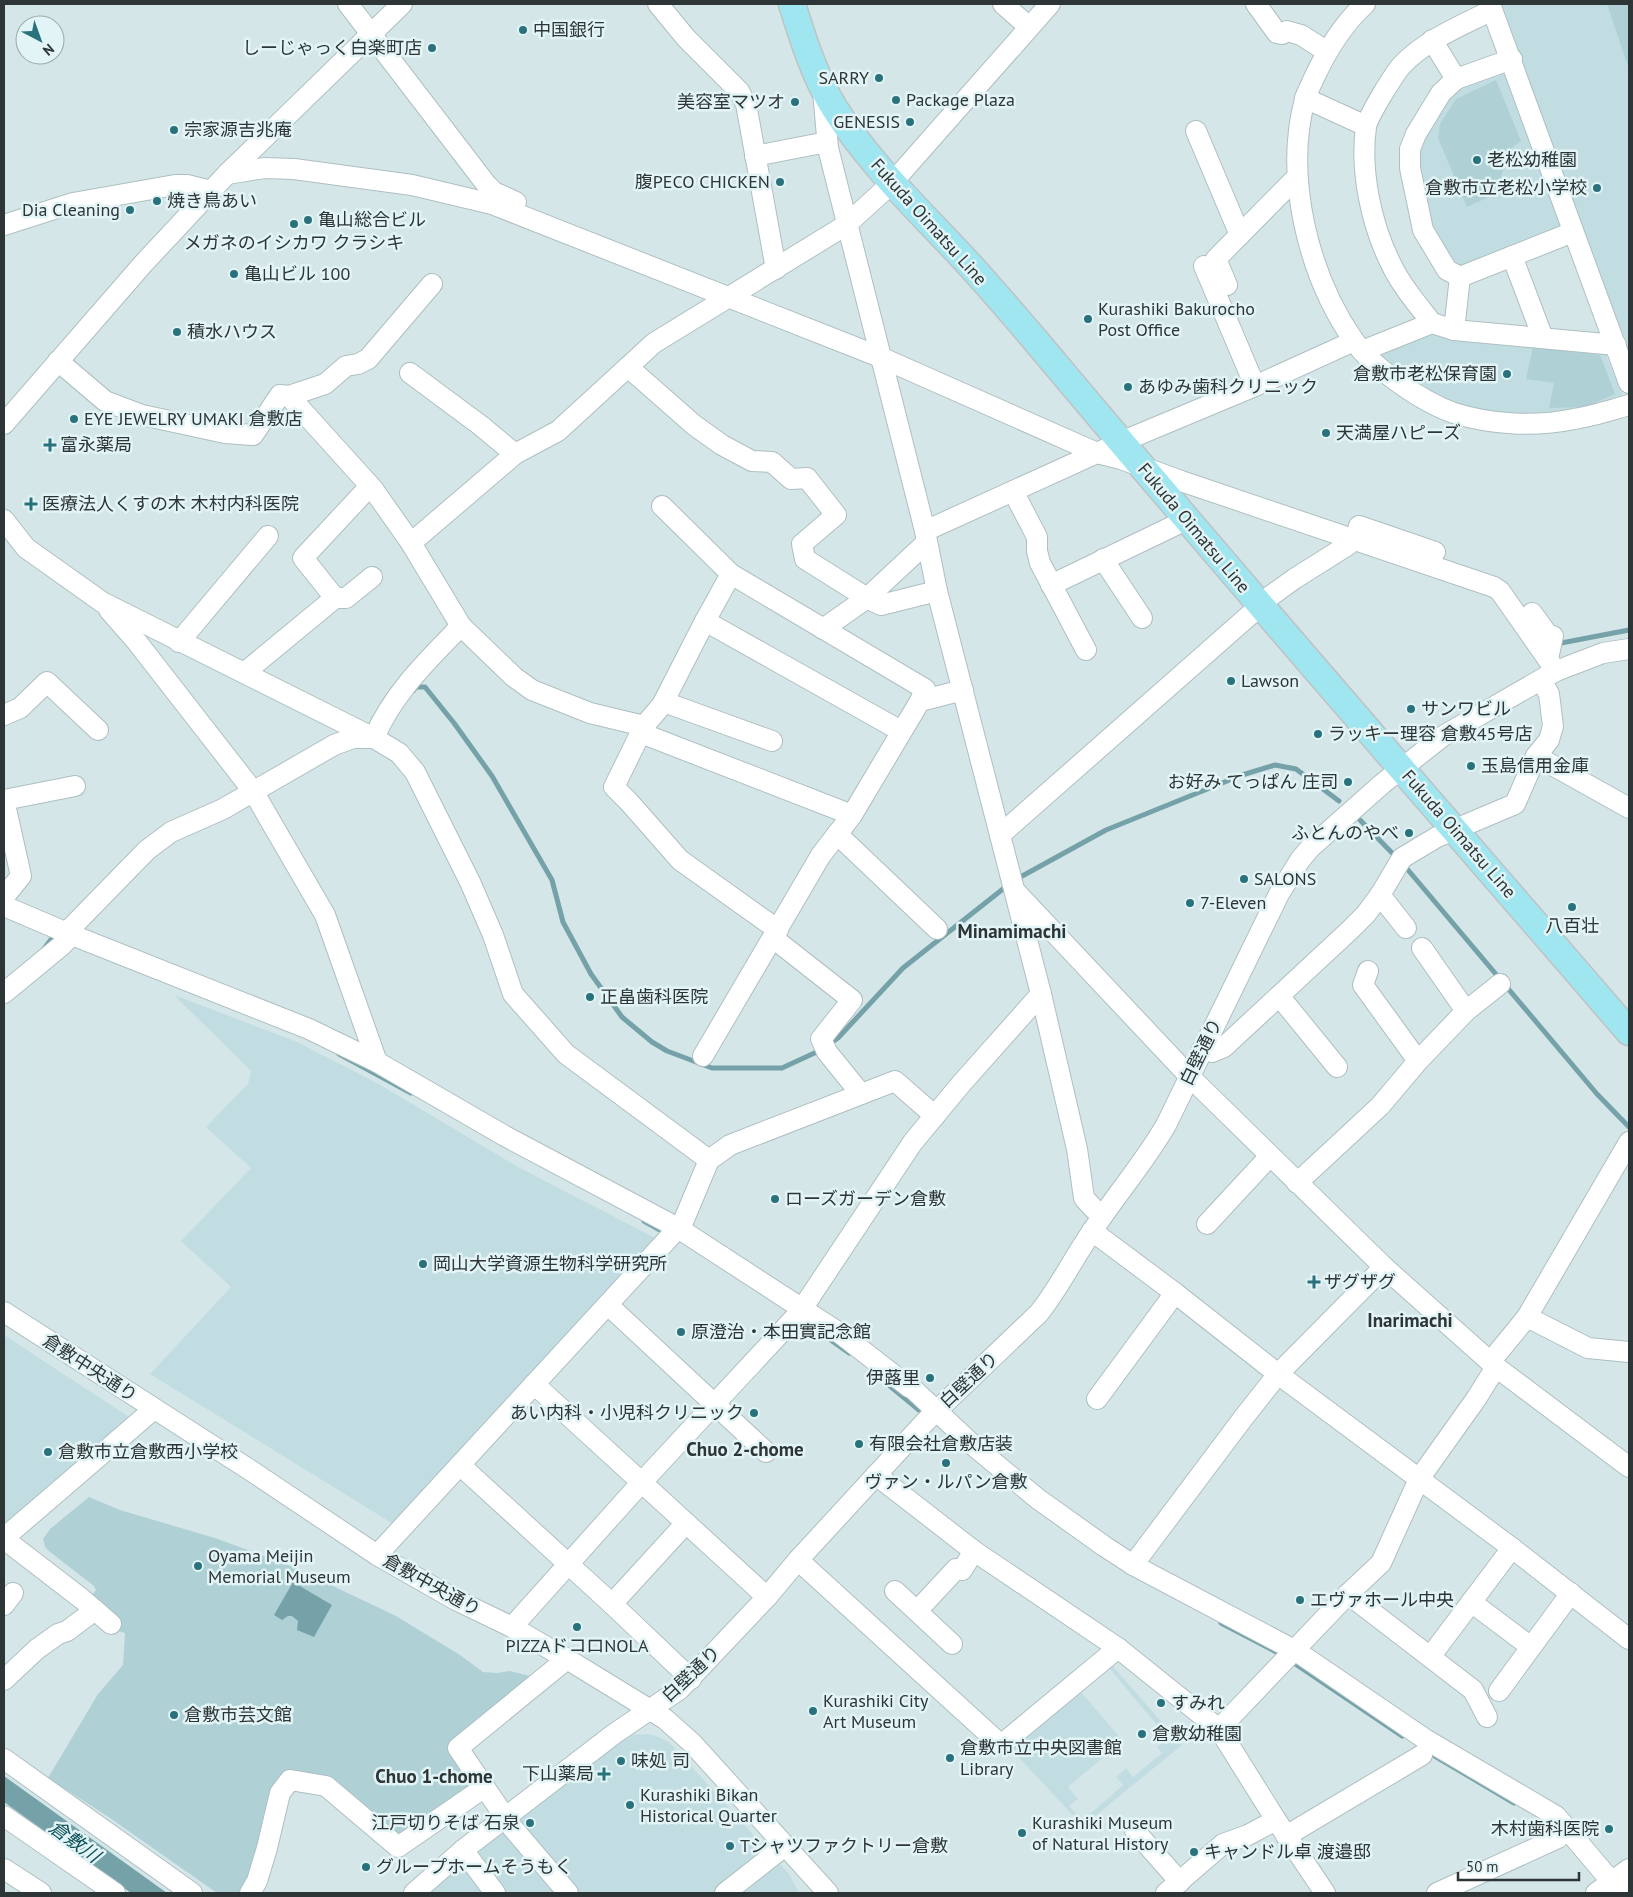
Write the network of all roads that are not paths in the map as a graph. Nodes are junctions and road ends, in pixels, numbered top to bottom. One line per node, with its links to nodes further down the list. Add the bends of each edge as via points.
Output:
1 (348, 4): 11 (street)
2 (402, 4): 11 (street)
3 (658, 4): 21 (street, via 686,38 739,91 746,104)
4 (792, 4): 16 (main road, Fukuda Oimatsu Line)
5 (1003, 4): 10 (street)
6 (1050, 4): 10 (street)
7 (1256, 4): 13 (street, via 1278,33 1288,31 1301,35)
8 (1365, 4): 13 (street)
9 (1491, 7): 12 (street); 14 (street)
10 (1029, 27): 24 (street)
11 (370, 34): 22 (street); 25 (street)
12 (1432, 40): 15 (street); 18 (street, via 1402,65)
13 (1326, 51): 17 (street)
14 (1512, 59): 15 (street); 29 (street)
15 (1456, 79): 34 (street, via 1441,93 1416,134 1410,149 1410,168 1423,230 1447,270)
16 (823, 87): 20 (street); 24 (main road, Fukuda Oimatsu Line, via 854,138)
17 (1305, 98): 18 (street); 23 (street)
18 (1366, 126): 38 (street, via 1365,168 1378,237 1409,294)
19 (1196, 131): 30 (street)
20 (827, 142): 21 (street); 28 (street)
21 (755, 156): 33 (street)
22 (227, 174): 25 (street, via 265,168 294,169 412,185); 26 (street)
23 (1297, 177): 30 (street); 42 (street, via 1304,225 1314,259 1324,286)
24 (892, 183): 28 (street); 52 (main road, Fukuda Oimatsu Line, via 967,262)
25 (468, 187): 37 (street, via 492,204 520,216)
26 (211, 191): 27 (street, via 175,185 71,194); 44 (street)
27 (4, 225)
28 (846, 225): 33 (street); 43 (street)
29 (1574, 232): 31 (street); 41 (street)
30 (1240, 235): 36 (street, via 1216,259)
31 (1512, 256): 34 (street); 40 (street)
32 (1204, 266): 48 (street)
33 (776, 269): 37 (street)
34 (1460, 277): 39 (street)
35 (432, 284): 49 (street, via 368,359 346,366 325,384)
36 (1227, 285)
37 (731, 298): 43 (street); 45 (street, via 673,330)
38 (1432, 323): 39 (street); 42 (street)
39 (1454, 330): 40 (street)
40 (1543, 338): 41 (street)
41 (1616, 345): 47 (street)
42 (1358, 346): 48 (street); 50 (street, via 1389,376 1435,405 1484,421 1573,420)
43 (880, 357): 53 (street); 63 (street)
44 (58, 361): 49 (street, via 105,401 142,415 225,433 253,434 280,395); 51 (street)
45 (628, 367): 54 (street, via 558,431); 71 (street, via 722,445 752,461 772,462 790,479 807,478 836,515 802,544 805,559)
46 (410, 373): 54 (street)
47 (1629, 383)
48 (1255, 386): 52 (street)
49 (289, 396): 56 (street)
50 (1629, 405)
51 (4, 424)
52 (1121, 442): 53 (street); 55 (main road, Fukuda Oimatsu Line)
53 (1097, 453): 55 (street); 57 (street)
54 (515, 454): 64 (street)
55 (1142, 466): 60 (main road, Fukuda Oimatsu Line); 61 (street)
56 (370, 486): 64 (street); 70 (street, via 302,558)
57 (1013, 491): 63 (street); 68 (street, via 1037,537 1040,563)
58 (662, 506): 66 (street)
59 (4, 520): 72 (street, via 26,548)
60 (1186, 520): 65 (street); 73 (main road, Fukuda Oimatsu Line)
61 (1356, 534): 73 (street, via 1348,545); 81 (street, via 1359,526 1495,572 1510,583 1548,636 1553,636)
62 (268, 536): 78 (street)
63 (926, 537): 69 (street); 71 (street)
64 (411, 543): 76 (street)
65 (1103, 559): 68 (street); 74 (street)
66 (731, 574): 75 (street); 77 (street)
67 (372, 577): 70 (street, via 346,598)
68 (1051, 584): 80 (street)
69 (938, 591): 71 (street, via 882,605); 83 (street)
70 (335, 598): 82 (street)
71 (867, 598): 77 (street)
72 (102, 602): 78 (street); 95 (street)
73 (1259, 606): 93 (main road, Fukuda Oimatsu Line); 100 (street)
74 (1142, 618)
75 (705, 620): 85 (street); 89 (street)
76 (461, 626): 87 (street, via 532,690); 90 (street, via 414,675 381,721)
77 (823, 629): 84 (street, via 925,689)
78 (179, 642): 82 (street)
79 (1629, 649): 81 (street, 白壁通り, via 1582,660)
80 (1086, 650)
81 (1550, 659): 92 (street, via 1549,694 1553,726 1550,740); 93 (street, 白壁通り, via 1442,736)
82 (244, 674): 90 (street)
83 (963, 690): 84 (street); 100 (street)
84 (920, 701): 89 (street)
85 (664, 702): 87 (street); 91 (street)
86 (4, 715): 88 (street, via 20,708 47,682)
87 (642, 729): 97 (street); 107 (street, via 614,787 680,860)
88 (98, 730)
89 (902, 732): 97 (street)
90 (374, 738): 95 (street, via 353,738 334,745); 127 (street, via 399,753 415,772 470,882 513,994 566,1054)
91 (772, 741)
92 (1536, 756): 96 (street); 98 (street, via 1515,804)
93 (1402, 769): 98 (main road, Fukuda Oimatsu Line); 117 (street, 白壁通り, via 1324,835 1300,860 1278,894)
94 (75, 786): 103 (street, via 4,800 21,876)
95 (250, 788): 108 (street, via 223,809 171,832 148,850); 120 (street, via 326,915)
96 (1629, 808)
97 (852, 815): 99 (street)
98 (1454, 829): 102 (street, via 1400,862); 116 (main road, Fukuda Oimatsu Line)
99 (837, 834): 106 (street); 107 (street, via 821,855)
100 (1000, 835): 101 (street)
101 (1012, 884): 113 (street); 122 (street)
102 (1380, 895): 105 (street); 114 (street, via 1366,914)
103 (4, 897)
104 (4, 906): 108 (street)
105 (1406, 928)
106 (937, 929)
107 (775, 934): 118 (street); 123 (street, via 852,1000 821,1039)
108 (65, 935): 112 (street); 120 (street, via 309,1029)
109 (1422, 948): 115 (street)
110 (1368, 971): 119 (street, via 1363,985)
111 (1500, 984): 115 (street)
112 (4, 993)
113 (1041, 994): 124 (street); 129 (street, via 1077,1149 1084,1198)
114 (1280, 996): 117 (street, via 1224,1048 1212,1052); 121 (street)
115 (1466, 1011): 119 (street)
116 (1629, 1032)
117 (1202, 1050): 122 (street, 白壁通り)
118 (703, 1056)
119 (1418, 1061): 128 (street, via 1380,1106)
120 (377, 1062): 132 (street)
121 (1336, 1067)
122 (1189, 1076): 126 (street); 129 (street, 白壁通り, via 1150,1152)
123 (861, 1094): 124 (street, via 895,1081); 127 (street, via 730,1146)
124 (935, 1116): 137 (street, via 913,1142)
125 (1629, 1142): 138 (street)
126 (1270, 1156): 128 (street); 130 (street)
127 (709, 1160): 132 (street, via 683,1222)
128 (1297, 1183): 133 (street)
129 (1103, 1215): 131 (street, 白壁通り)
130 (1207, 1224)
131 (1092, 1232): 134 (street); 146 (street, 白壁通り, via 1039,1313)
132 (674, 1233): 135 (street); 137 (street)
133 (1384, 1267): 140 (street); 141 (street)
134 (1175, 1293): 141 (street); 143 (street)
135 (608, 1305): 142 (street); 144 (street)
136 (4, 1312): 145 (street, 倉敷中央通り)
137 (798, 1314): 144 (street); 146 (street, via 841,1334 913,1389)
138 (1527, 1317): 139 (street, via 1588,1348); 140 (street)
139 (1629, 1352)
140 (1494, 1364): 149 (street); 151 (street, via 1476,1399)
141 (1278, 1374): 151 (street); 160 (street)
142 (534, 1384): 148 (street); 152 (street)
143 (1097, 1399)
144 (715, 1405): 147 (street); 152 (street)
145 (154, 1409): 154 (street); 157 (street, 倉敷中央通り)
146 (936, 1411): 150 (street, 白壁通り); 160 (street, via 1038,1499)
147 (766, 1452)
148 (460, 1465): 157 (street); 159 (street)
149 (1629, 1467)
150 (876, 1475): 156 (street); 158 (street, 白壁通り)
151 (1418, 1479): 155 (street); 163 (street, via 1381,1563)
152 (641, 1483): 153 (street); 159 (street)
153 (686, 1523): 164 (street); 166 (street)
154 (4, 1538): 167 (street)
155 (1512, 1548): 162 (street); 165 (street)
156 (974, 1551): 168 (street, via 962,1570 956,1569); 174 (street)
157 (377, 1555): 170 (street, 倉敷中央通り)
158 (798, 1560): 164 (street, 白壁通り); 174 (street, via 1001,1745)
159 (568, 1564): 166 (street); 170 (street)
160 (1134, 1565): 175 (street)
161 (894, 1591): 168 (street)
162 (1571, 1593): 171 (street); 173 (street)
163 (1348, 1594): 175 (street); 176 (street)
164 (766, 1597): 178 (street, 白壁通り)
165 (1471, 1602): 173 (street); 176 (street)
166 (612, 1604): 178 (street)
167 (95, 1610): 169 (street); 179 (street, via 37,1649)
168 (917, 1611): 172 (street)
169 (111, 1624)
170 (512, 1628): 177 (street, 倉敷中央通り)
171 (1629, 1639)
172 (952, 1644)
173 (1531, 1647): 180 (street)
174 (1118, 1648): 183 (street)
175 (1290, 1656): 183 (street); 190 (street, via 1556,1816)
176 (1430, 1657): 182 (street, via 1473,1690)
177 (567, 1659): 181 (street, 倉敷中央通り); 186 (street, via 458,1748)
178 (691, 1679): 181 (street, 白壁通り)
179 (4, 1680)
180 (1499, 1691)
181 (651, 1710): 188 (street, 白壁通り, via 614,1734); 192 (street, 倉敷中央通り, via 692,1743)
182 (1487, 1717)
183 (1219, 1729): 189 (street)
184 (1422, 1755): 189 (street)
185 (4, 1759): 199 (street)
186 (485, 1787): 188 (street); 200 (street, via 398,1847 326,1786 290,1780 280,1793 267,1848)
187 (4, 1816): 198 (street)
188 (506, 1817): 193 (street, 白壁通り); 203 (street)
189 (1281, 1828): 196 (street, via 1223,1844); 206 (street)
190 (1566, 1829): 195 (street, via 1605,1874); 207 (street, via 1558,1838)
191 (1135, 1831): 196 (street)
192 (785, 1846): 204 (street); 205 (street, 倉敷中央通り)
193 (463, 1850): 201 (street, 白壁通り); 202 (street)
194 (4, 1869): 197 (street)
195 (1623, 1880): 208 (street)
196 (1173, 1888)
197 (30, 1890)
198 (115, 1893)
199 (192, 1893)
200 (250, 1893)
201 (414, 1893)
202 (495, 1893)
203 (568, 1893)
204 (725, 1893)
205 (828, 1893)
206 (1325, 1893)
207 (1437, 1893)
208 (1596, 1893)

